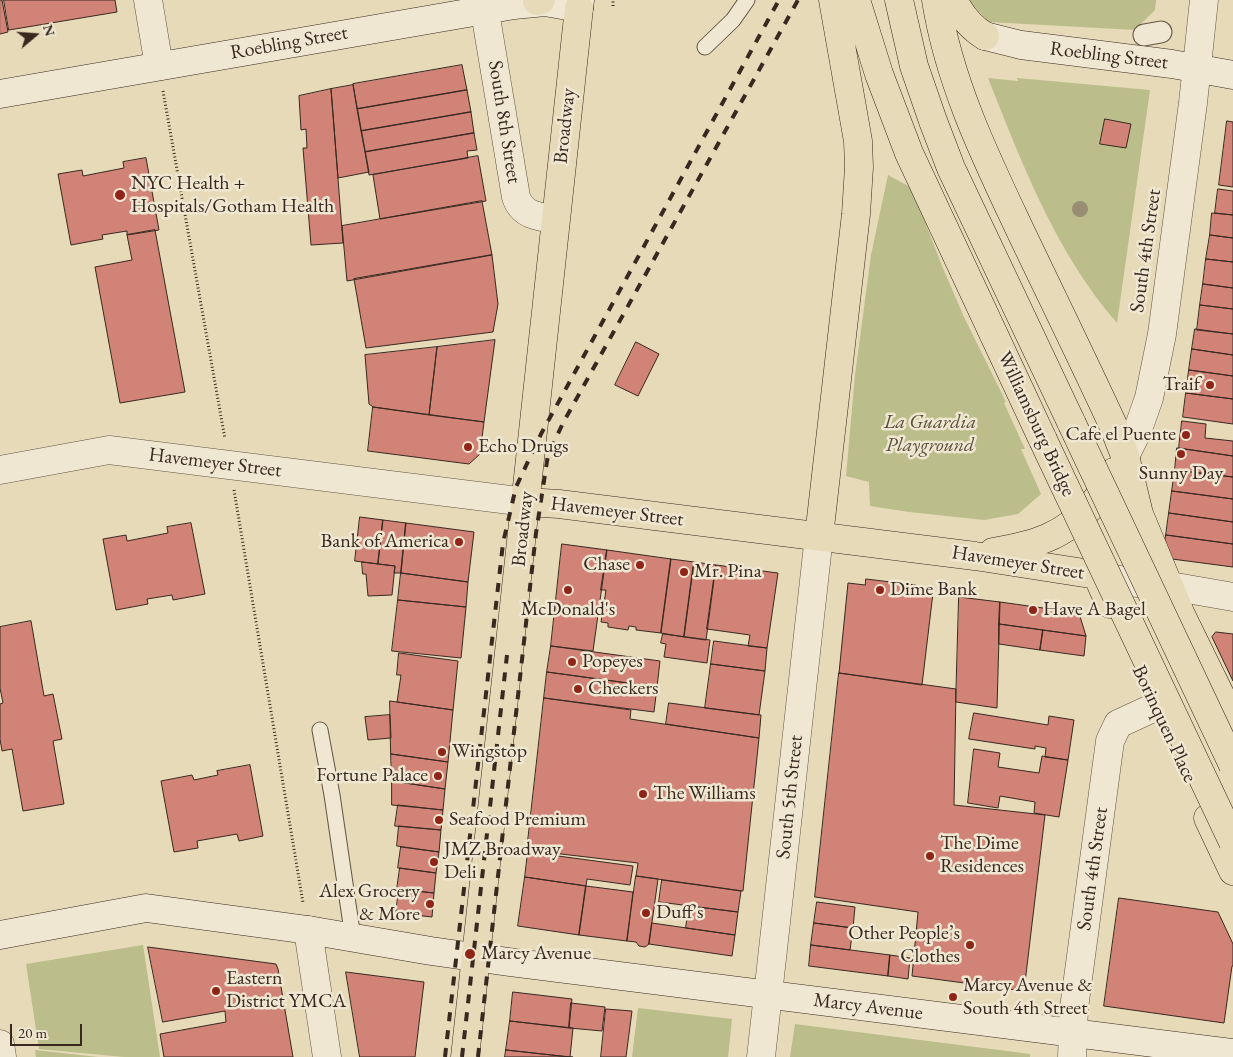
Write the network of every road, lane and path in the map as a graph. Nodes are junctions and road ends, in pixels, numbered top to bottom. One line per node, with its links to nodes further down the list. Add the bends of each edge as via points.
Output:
1 (148, 0): 16 (street)
2 (613, 0): 13 (path)
3 (747, 0): 15 (lane, via 733,20)
4 (834, 0): 26 (main road, via 855,119 859,167)
5 (856, 0): 35 (main road, Williamsburg Bridge, bridge, via 879,74 909,152)
6 (899, 0): 34 (main road, Williamsburg Bridge, bridge, via 914,66 951,168)
7 (936, 0): 22 (main road, via 950,65 964,106)
8 (953, 0): 14 (main road, via 969,24)
9 (1204, 0): 17 (street, South 4th Street)
10 (539, 1): 11 (street, Roebling Street); 12 (street, Roebling Street)
11 (484, 4): 16 (street, Roebling Street); 20 (street, South 8th Street, via 518,203 530,214)
12 (579, 4): 20 (main road, Broadway)
13 (613, 6)
14 (985, 36): 17 (street, Roebling Street, via 1021,45)
15 (705, 48)
16 (159, 66): 19 (street, Roebling Street); 21 (path)
17 (1196, 67): 18 (street, Roebling Street); 22 (street, South 4th Street, via 1159,355 1143,417)
18 (1233, 74)
19 (0, 94)
20 (555, 220): 25 (main road, Broadway)
21 (226, 441)
22 (1125, 456): 27 (main road, via 1093,504 1051,538); 29 (main road, via 1139,514)
23 (0, 470): 25 (street, Havemeyer Street, via 109,450)
24 (233, 484): 37 (path)
25 (526, 502): 26 (main road, Havemeyer Street); 40 (main road, Broadway)
26 (819, 536): 27 (main road, Havemeyer Street); 41 (street, South 5th Street)
27 (975, 556): 28 (main road, Havemeyer Street)
28 (1098, 575): 29 (street, Havemeyer Street); 31 (main road, Borinquen Place)
29 (1170, 586): 30 (street, Havemeyer Street); 32 (main road)
30 (1233, 597)
31 (1155, 707): 36 (main road, Borinquen Place); 43 (street, South 4th Street, via 1118,724 1110,741 1074,1008)
32 (1233, 721)
33 (320, 730): 39 (lane)
34 (1233, 765)
35 (1233, 842)
36 (1233, 871)
37 (308, 930): 38 (street, Marcy Avenue, via 146,908); 39 (street, Marcy Avenue); 46 (street)
38 (0, 935)
39 (353, 938): 40 (street, Marcy Avenue)
40 (476, 958): 41 (street, Marcy Avenue); 47 (main road, Broadway)
41 (768, 994): 43 (street, Marcy Avenue); 48 (street, South 5th Street)
42 (0, 1044): 45 (street)
43 (1073, 1045): 44 (street, Marcy Avenue)
44 (1233, 1053)
45 (2, 1057)
46 (327, 1057)
47 (465, 1057)
48 (760, 1057)

